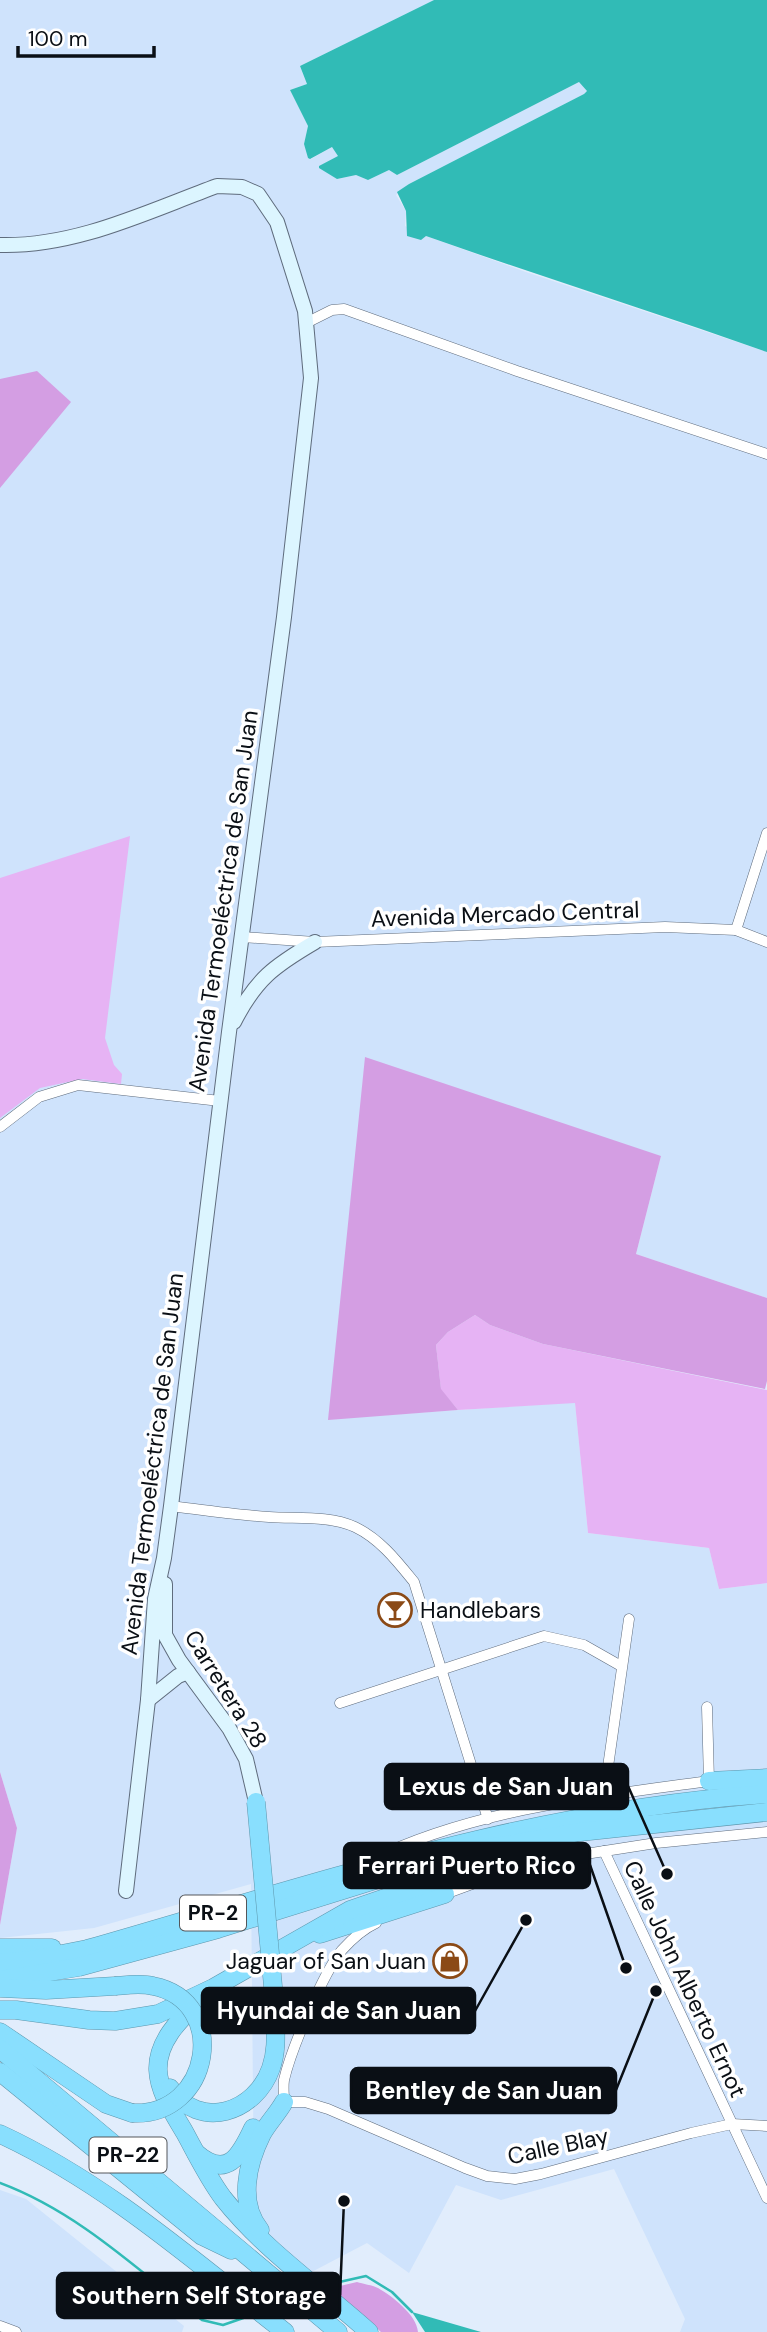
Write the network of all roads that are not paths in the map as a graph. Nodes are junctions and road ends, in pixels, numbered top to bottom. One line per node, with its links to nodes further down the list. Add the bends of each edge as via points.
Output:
1 (0, 245): 2 (street, Avenida Termoeléctrica de San Juan, via 74,238 217,186 242,187 258,194 277,222)
2 (306, 323): 3 (street, via 344,309); 6 (street, Avenida Termoeléctrica de San Juan, via 311,378)
3 (767, 454)
4 (767, 833): 5 (street)
5 (736, 930): 7 (street, Avenida Mercado Central, via 665,927); 8 (street, Avenida Mercado Central)
6 (242, 937): 7 (street, Avenida Mercado Central); 9 (street, Avenida Termoeléctrica de San Juan)
7 (315, 942): 9 (street, via 263,977)
8 (767, 942)
9 (229, 1032): 10 (street, Avenida Termoeléctrica de San Juan)
10 (220, 1101): 11 (street, via 78,1085 39,1097); 12 (street, Avenida Termoeléctrica de San Juan)
11 (0, 1127)
12 (171, 1506): 13 (street, Avenida Termoeléctrica de San Juan); 16 (street, via 323,1519 353,1526 382,1546 414,1582)
13 (164, 1558): 17 (street, Carretera 28, via 165,1634); 18 (street, Avenida Termoeléctrica de San Juan, via 155,1599)
14 (629, 1619): 15 (street)
15 (621, 1665): 16 (street, via 584,1645 544,1636); 24 (street)
16 (440, 1669): 19 (street); 27 (street)
17 (188, 1672): 18 (street); 25 (street, Carretera 28, via 246,1759)
18 (148, 1700): 32 (street, Avenida Termoeléctrica de San Juan)
19 (340, 1703)
20 (707, 1707): 22 (street)
21 (767, 1778): 22 (highway)
22 (709, 1781): 24 (street)
23 (767, 1794): 31 (highway, PR-2, via 611,1812 531,1827)
24 (604, 1796): 27 (street)
25 (257, 1802): 43 (highway, bridge, via 275,2008 276,2048 267,2077 238,2107 225,2113 196,2110 182,2102 166,2080)
26 (767, 1812): 29 (highway, PR-2)
27 (488, 1819): 31 (street, via 404,1844)
28 (767, 1832): 30 (street)
29 (543, 1837): 34 (highway, via 530,1849 350,1910); 38 (highway, PR-2, via 414,1868 91,1964)
30 (604, 1851): 33 (street, via 516,1868); 46 (street, Calle John Alberto Ernot)
31 (338, 1877): 36 (highway, PR-2)
32 (126, 1891)
33 (445, 1894): 34 (highway); 45 (street, via 368,1927 341,1951 296,2045 284,2082)
34 (293, 1941): 40 (highway)
35 (0, 1948): 36 (highway)
36 (87, 1949): 37 (highway, PR-2)
37 (0, 1963)
38 (0, 1980)
39 (0, 1988): 42 (highway, bridge, via 156,1986 174,1993 189,2007 203,2044 199,2069 186,2091 157,2112 132,2113 106,2104)
40 (213, 1988): 41 (highway, via 176,2007 129,2021); 43 (highway, via 181,2018)
41 (0, 2010)
42 (2, 2039): 52 (highway, PR-22)
43 (164, 2044): 49 (highway, via 160,2082)
44 (0, 2072): 52 (highway, via 202,2236)
45 (284, 2102): 46 (street, Calle Blay, via 328,2109 465,2168 508,2178 541,2174); 49 (highway, via 261,2116 233,2162 216,2164); 51 (highway, via 262,2134 246,2188 254,2222)
46 (732, 2124): 47 (street, Calle Blay); 50 (street, Calle John Alberto Ernot)
47 (767, 2126)
48 (0, 2134): 55 (highway, PR-22, via 94,2186)
49 (194, 2151): 51 (highway, via 231,2207)
50 (767, 2198)
51 (289, 2263): 57 (highway)
52 (263, 2268): 56 (highway, PR-22)
53 (0, 2326): 54 (street)
54 (16, 2332)
55 (285, 2332)
56 (338, 2332)
57 (369, 2332)

